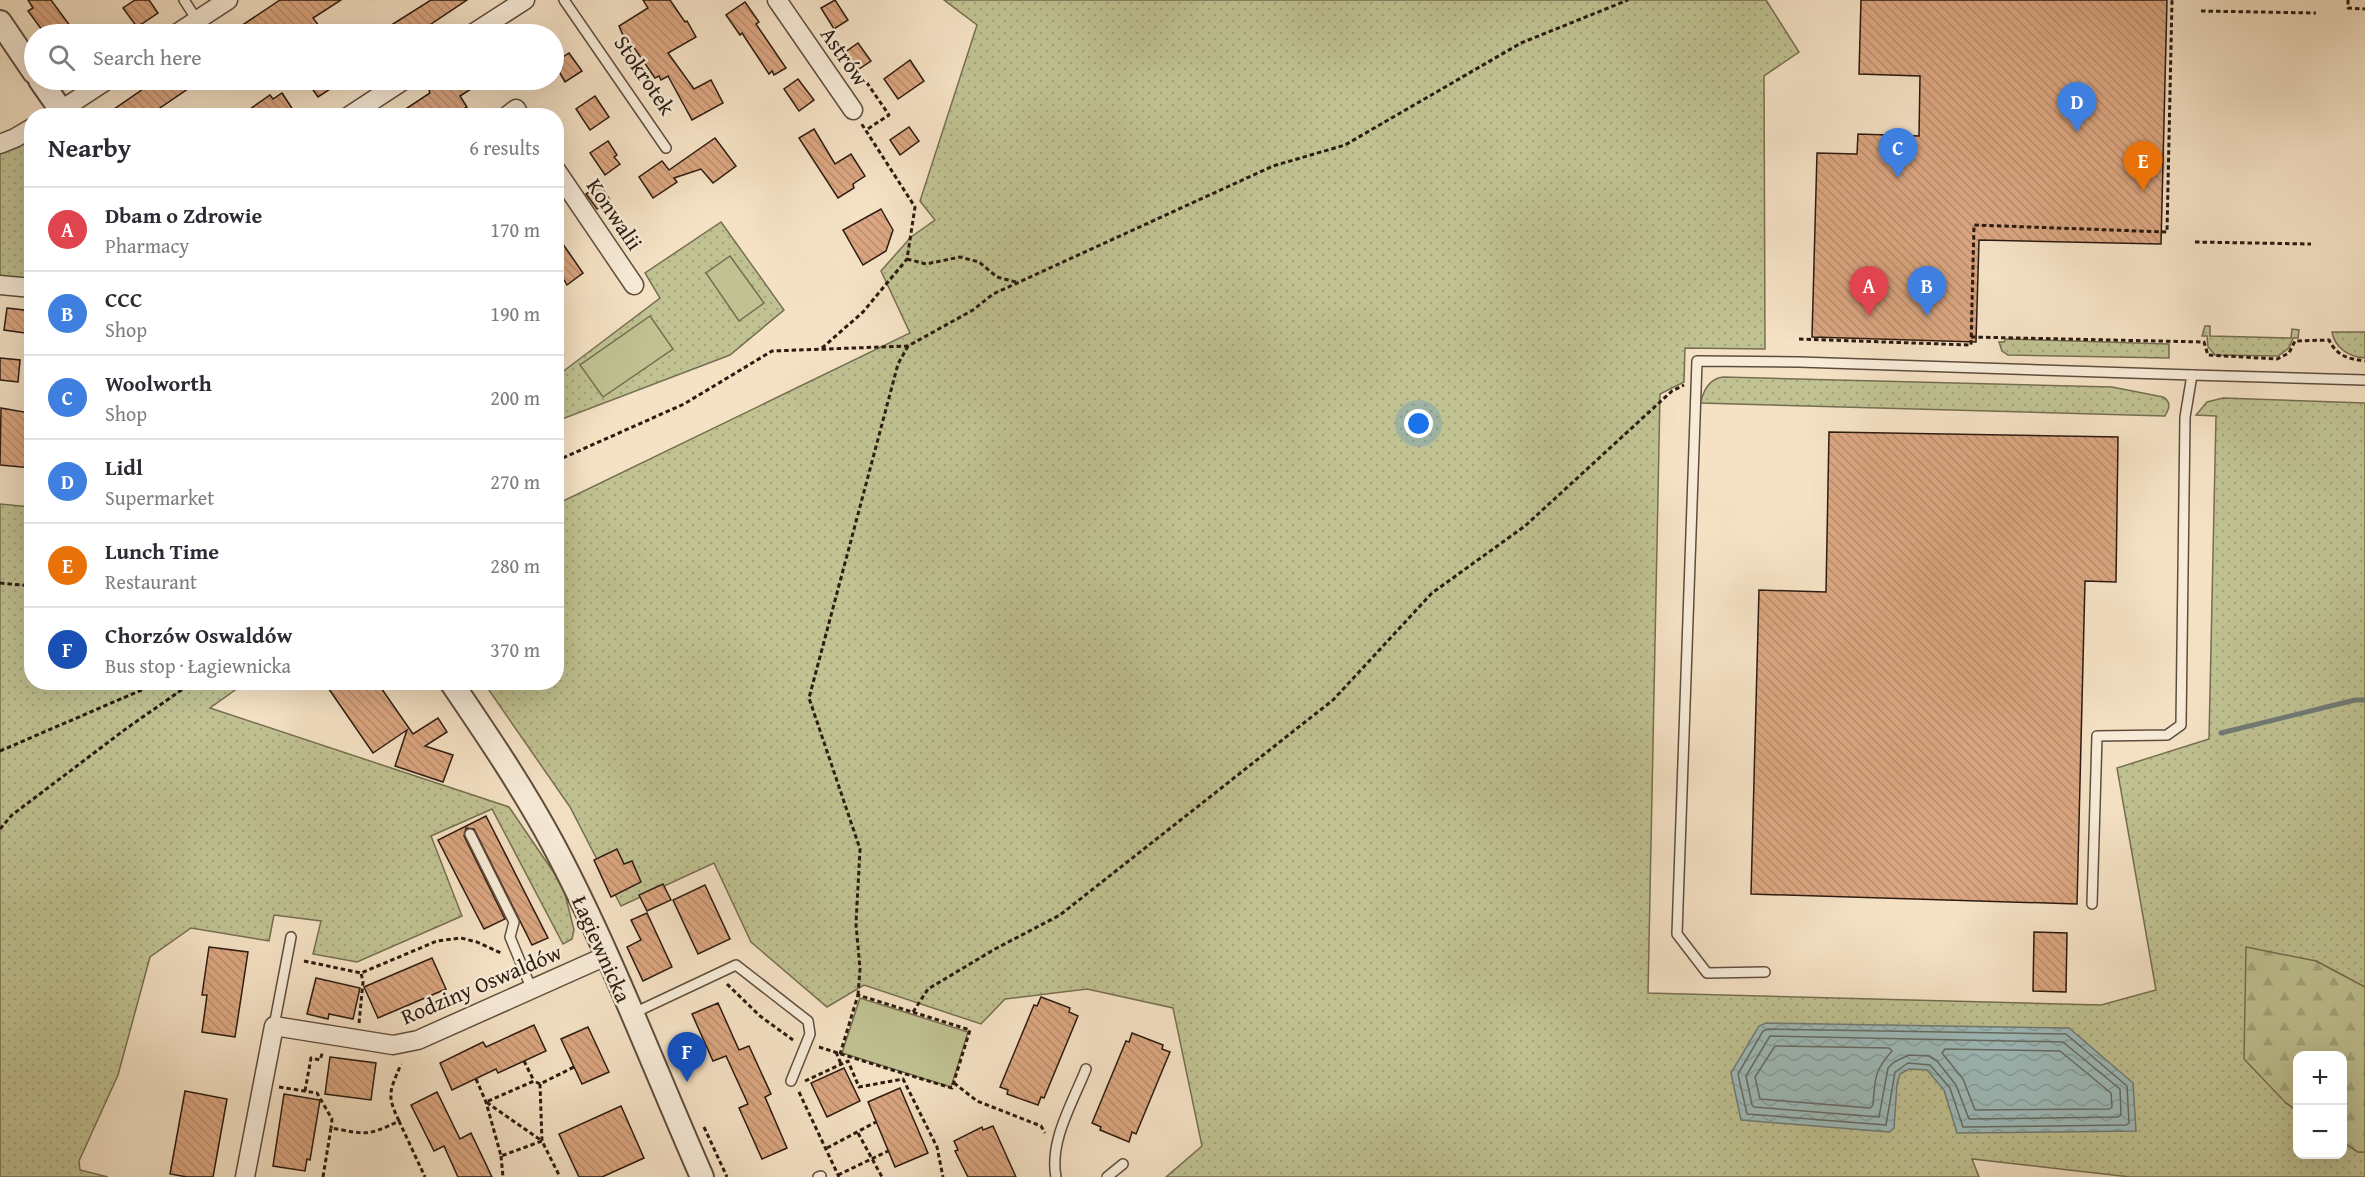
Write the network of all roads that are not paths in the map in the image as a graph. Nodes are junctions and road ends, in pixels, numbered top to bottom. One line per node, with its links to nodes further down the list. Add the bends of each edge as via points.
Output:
1 (184, 0): 6 (lane)
2 (228, 0): 6 (street)
3 (525, 0): 9 (street)
4 (564, 0): 20 (lane, Stokrotek)
5 (777, 0): 17 (street, Astrów)
6 (197, 20): 8 (street)
7 (0, 22): 10 (street)
8 (191, 24)
9 (488, 24)
10 (24, 57)
11 (46, 90): 14 (street)
12 (93, 90): 15 (street)
13 (389, 90): 16 (street)
14 (56, 108)
15 (67, 108)
16 (361, 108)
17 (853, 110)
18 (24, 133): 19 (street)
19 (0, 144)
20 (666, 148)
21 (564, 182): 23 (street, Konwalii)
22 (0, 285): 24 (street)
23 (634, 285)
24 (24, 287)
25 (2192, 375): 26 (lane); 29 (lane, via 2185,417 2181,725 2167,735 2097,736); 32 (lane, via 1697,361 1677,934 1707,973)
26 (2365, 380)
27 (457, 690): 31 (street, Łagiewnicka, via 552,843)
28 (470, 834): 33 (lane, via 514,922 510,937)
29 (2091, 904)
30 (291, 937): 35 (lane)
31 (606, 956): 33 (street, Rodziny Oswaldów); 34 (street, Łagiewnicka)
32 (1765, 972)
33 (532, 990): 35 (street, Rodziny Oswaldów, via 418,1040 393,1045)
34 (632, 1014): 37 (lane, via 736,965 808,1021 810,1034); 39 (street, Łagiewnicka)
35 (274, 1026): 40 (street)
36 (1086, 1069): 41 (lane, via 1058,1137)
37 (791, 1081)
38 (1123, 1164): 42 (lane)
39 (696, 1175)
40 (245, 1177)
41 (1056, 1177)
42 (1107, 1177)

